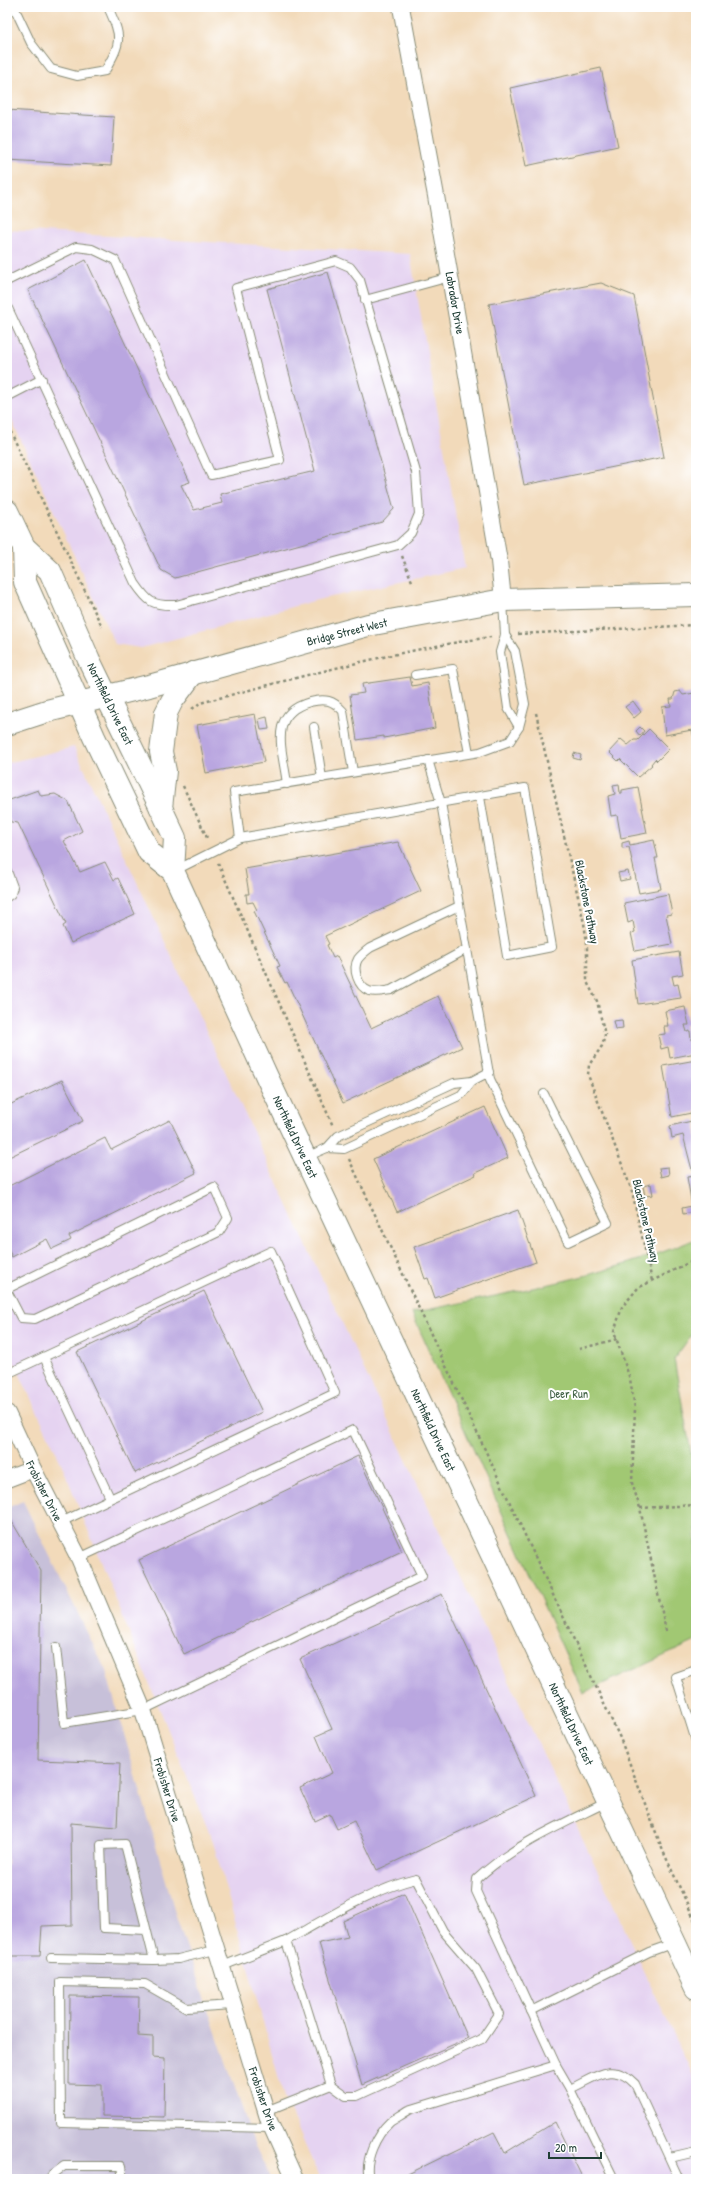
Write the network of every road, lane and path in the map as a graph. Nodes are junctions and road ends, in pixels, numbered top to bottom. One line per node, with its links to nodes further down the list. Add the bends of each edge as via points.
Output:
1 (14, 7): 2 (lane, via 31,43 51,69 77,76 105,71 116,51 119,31)
2 (108, 7)
3 (401, 7): 4 (street, Labrador Drive)
4 (450, 278): 6 (lane); 16 (street, Labrador Drive, via 499,561)
5 (7, 281): 6 (lane, via 76,247 92,250 115,260 211,475 280,460 236,288 336,261 350,267 360,280)
6 (365, 300): 12 (lane, via 416,472 419,514 411,533)
7 (7, 306): 8 (lane)
8 (42, 379): 9 (lane); 12 (lane, via 135,583 144,597 159,606 176,605)
9 (7, 398)
10 (7, 426): 18 (path)
11 (7, 511): 13 (main road, Northfield Drive East)
12 (398, 544): 14 (path)
13 (24, 547): 24 (main road, Northfield Drive East, via 50,571); 25 (main road, Northfield Drive East, via 25,582)
14 (413, 584)
15 (696, 595): 16 (main road, Bridge Street West)
16 (503, 600): 20 (lane); 22 (main road, Bridge Street West, via 368,625)
17 (696, 625): 19 (path)
18 (102, 627)
19 (522, 634): 20 (path); 21 (path)
20 (505, 635): 26 (path, via 460,641 314,673 200,703); 30 (lane, via 500,652 508,708); 30 (lane, via 515,651 525,704)
21 (523, 642)
22 (193, 673): 24 (main road, Bridge Street West); 39 (main road, via 166,713 161,752 165,771)
23 (415, 675): 31 (lane, via 453,669)
24 (107, 696): 25 (main road, Bridge Street West); 39 (main road, Northfield Drive East)
25 (79, 703): 28 (main road, Bridge Street West); 43 (main road, Northfield Drive East, via 149,852)
26 (190, 710)
27 (536, 712): 55 (path, Blackstone Pathway, via 584,923 587,982 597,1001 604,1035 602,1046 589,1066 588,1075 632,1191)
28 (7, 724)
29 (314, 727): 34 (lane)
30 (519, 728): 31 (lane, via 510,741 480,752)
31 (468, 753): 32 (lane)
32 (428, 760): 33 (lane); 38 (lane)
33 (353, 772): 34 (lane); 36 (lane, via 343,711 328,700 317,700 292,710 282,721 280,730)
34 (322, 778): 36 (lane)
35 (181, 781): 41 (path)
36 (287, 784): 40 (lane, via 234,792)
37 (480, 797): 37 (lane, via 525,788 552,947 507,956); 38 (lane)
38 (441, 803): 40 (lane); 45 (lane)
39 (161, 808): 43 (main road, Northfield Drive East, via 174,838)
40 (240, 838): 41 (lane)
41 (213, 852): 43 (lane); 50 (path)
42 (7, 871): 44 (lane, via 13,887)
43 (173, 871): 53 (main road, Northfield Drive East)
44 (7, 897)
45 (459, 906): 46 (lane); 46 (lane, via 370,948 358,959 355,966 356,975 361,985 369,991 391,990)
46 (467, 949): 47 (lane)
47 (489, 1072): 48 (lane); 49 (lane, via 490,1079 568,1242 608,1223)
48 (472, 1081): 50 (lane, via 454,1083); 52 (lane, via 461,1095)
49 (544, 1094)
50 (338, 1136): 51 (lane)
51 (327, 1148): 52 (lane); 53 (lane)
52 (344, 1149): 75 (path, via 620,1738 663,1851)
53 (304, 1158): 74 (main road, Northfield Drive East)
54 (696, 1259): 55 (path)
55 (652, 1281): 57 (path, via 638,1288 622,1307 614,1332)
56 (7, 1290): 56 (lane, via 214,1187 228,1218 219,1232 35,1319 21,1318)
57 (617, 1339): 58 (path); 66 (path, via 630,1379 635,1408 632,1483)
58 (579, 1349)
59 (44, 1357): 60 (lane); 64 (lane); 64 (lane, via 271,1251 335,1392)
60 (7, 1374)
61 (7, 1413): 62 (street, Frobisher Drive)
62 (33, 1469): 63 (street); 67 (street, Frobisher Drive)
63 (7, 1479)
64 (110, 1498): 67 (lane)
65 (696, 1505): 66 (path)
66 (640, 1508): 69 (path)
67 (60, 1522): 68 (street, Frobisher Drive)
68 (79, 1558): 72 (street, Frobisher Drive); 72 (lane, via 353,1430 422,1576)
69 (666, 1631)
70 (56, 1647): 72 (lane, via 64,1723)
71 (696, 1670): 73 (lane, via 676,1677)
72 (143, 1710): 79 (street, Frobisher Drive)
73 (696, 1741)
74 (608, 1802): 78 (main road, Northfield Drive East); 85 (lane, via 492,1865 477,1879 476,1891)
75 (696, 1923)
76 (146, 1930): 76 (lane, via 126,1844 101,1845 104,1928); 81 (lane)
77 (286, 1941): 82 (lane); 87 (lane); 87 (lane, via 328,1917 401,1882 416,1879 443,1931 476,1969 499,2014 482,2039 357,2096 346,2096)
78 (674, 1943): 83 (main road, Northfield Drive East); 85 (lane, via 649,1952)
79 (215, 1950): 81 (lane, via 178,1959); 82 (street, Frobisher Drive)
80 (51, 1958): 81 (lane)
81 (154, 1960)
82 (220, 1967): 84 (street, Frobisher Drive)
83 (696, 1988)
84 (232, 2005): 89 (street, Frobisher Drive); 90 (lane, via 187,2008 145,1984 60,1982 61,2123)
85 (531, 2011): 86 (lane)
86 (556, 2065): 88 (lane); 96 (lane, via 409,2110 390,2122 379,2136 369,2158)
87 (331, 2085): 89 (lane)
88 (570, 2089): 92 (lane, via 611,2071 628,2077 635,2084); 97 (lane)
89 (266, 2111): 90 (street, Frobisher Drive)
90 (272, 2128): 95 (street, Frobisher Drive)
91 (696, 2152): 92 (lane)
92 (670, 2158): 98 (lane)
93 (50, 2179): 94 (lane, via 64,2166 121,2166)
94 (123, 2179)
95 (295, 2179)
96 (369, 2179)
97 (614, 2179)
98 (679, 2179)

